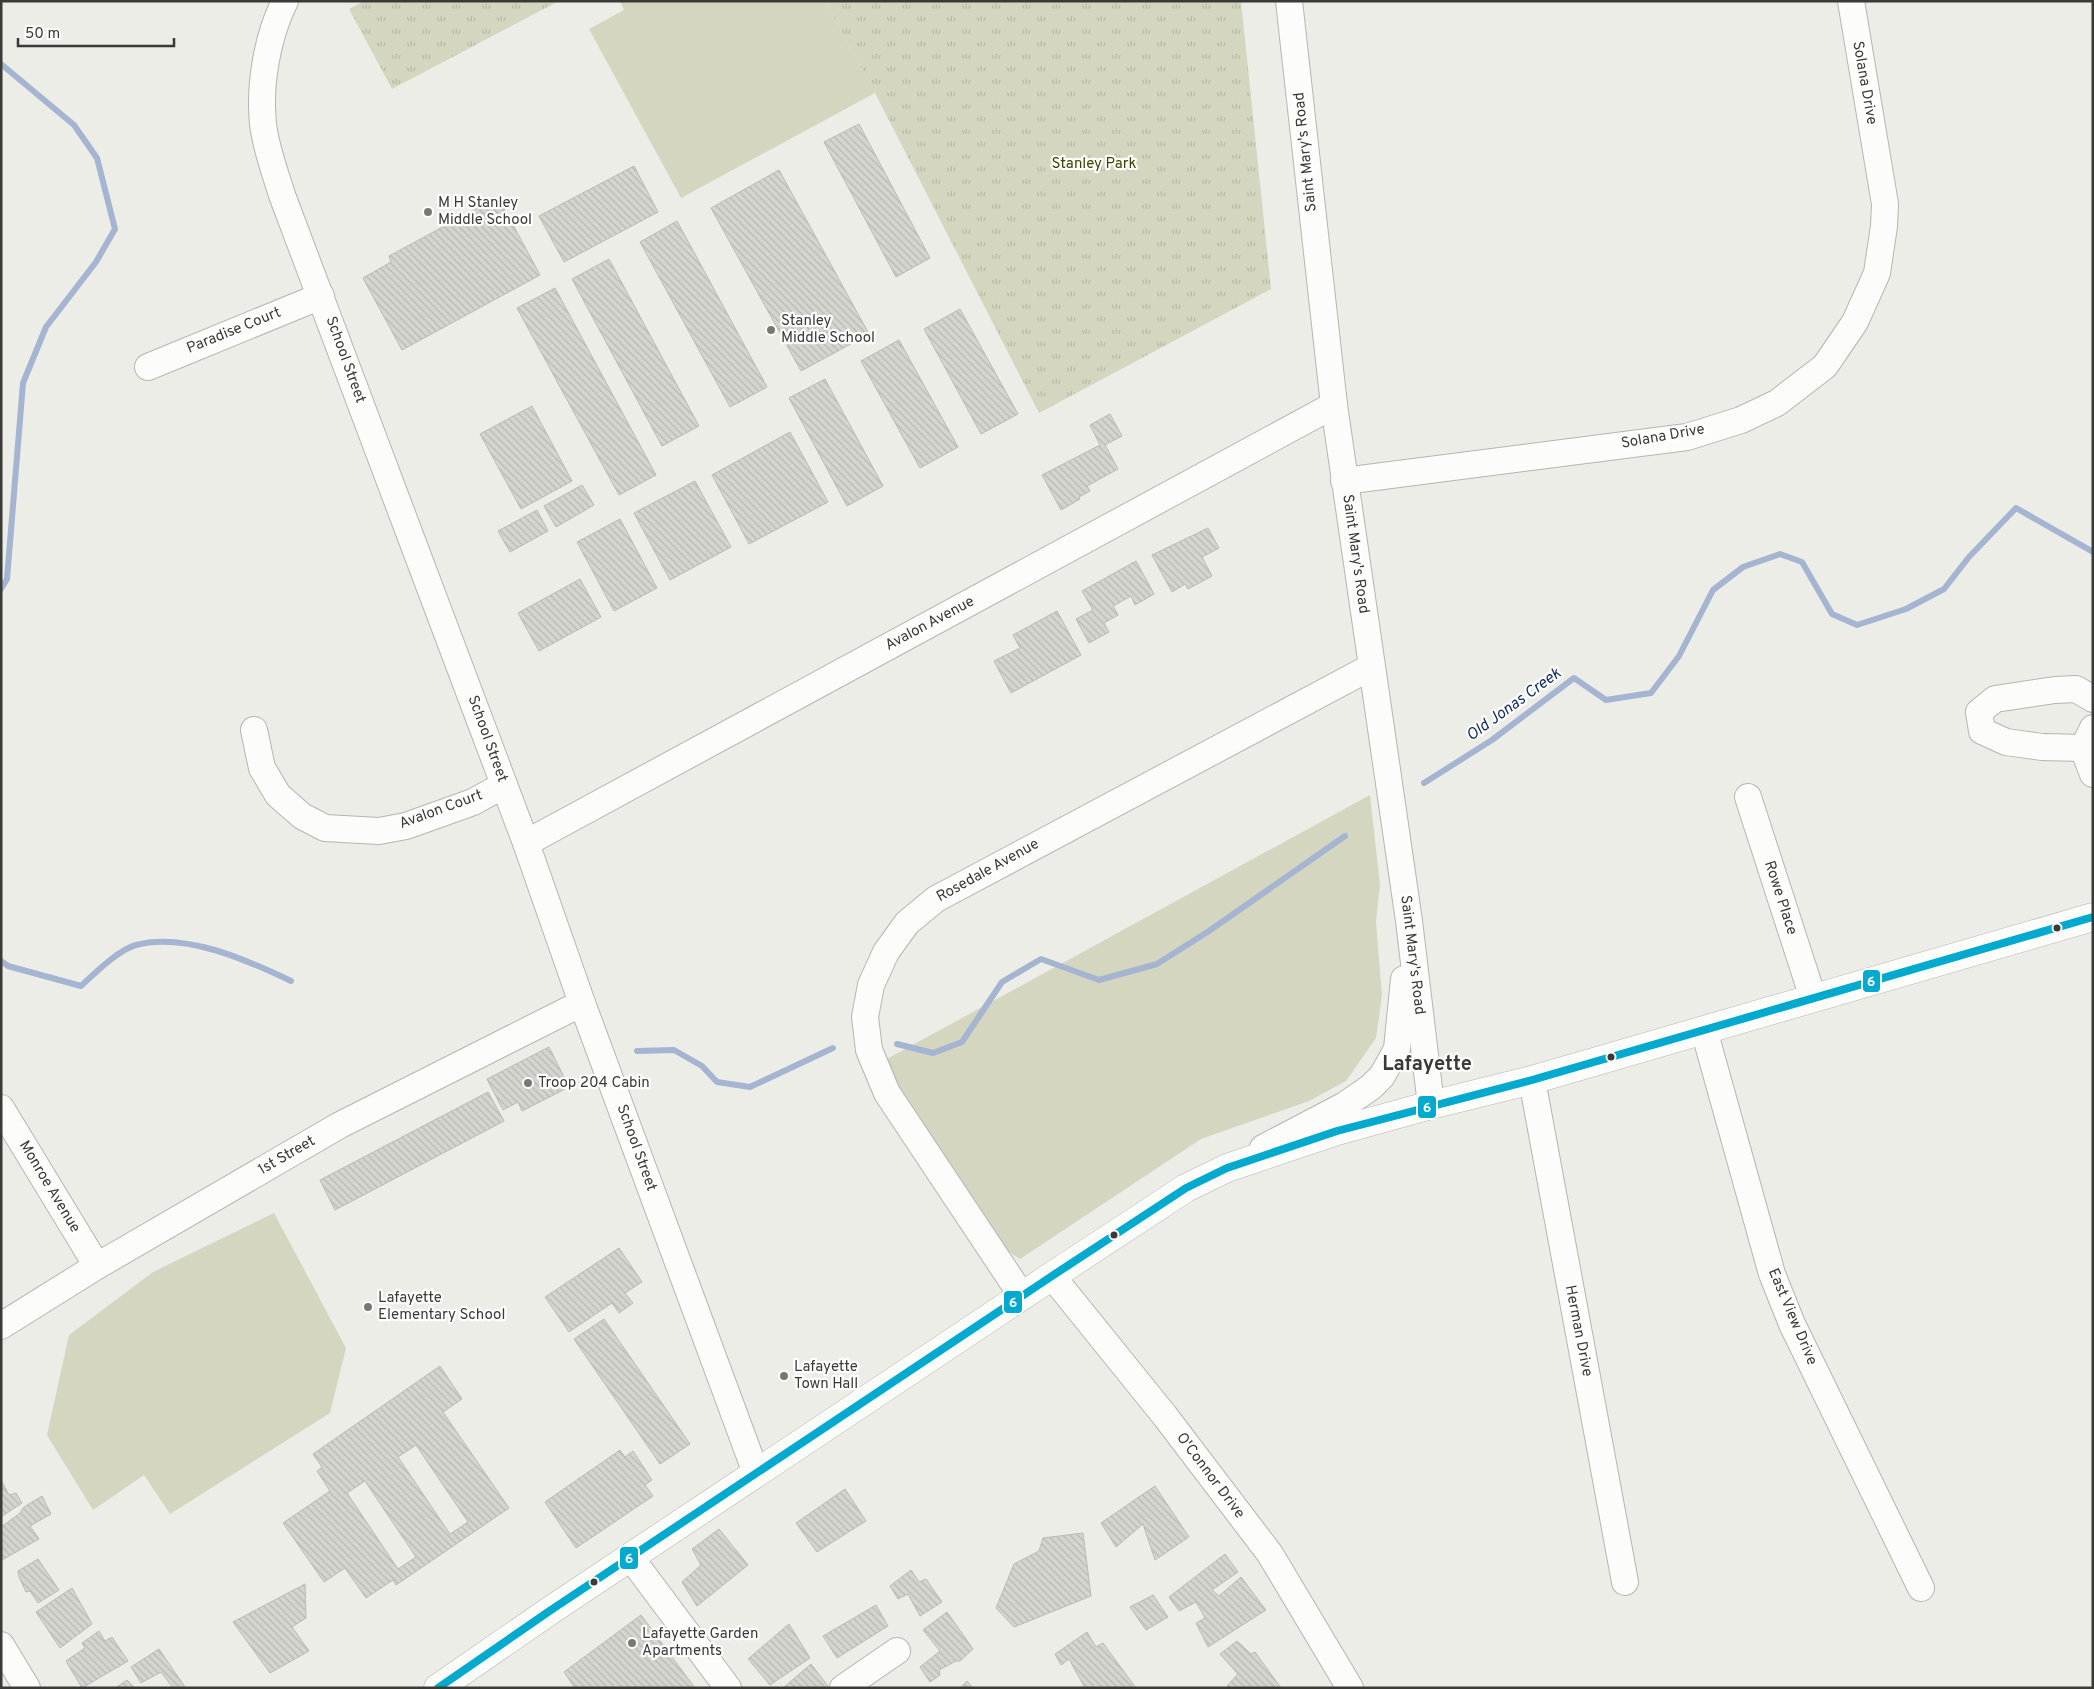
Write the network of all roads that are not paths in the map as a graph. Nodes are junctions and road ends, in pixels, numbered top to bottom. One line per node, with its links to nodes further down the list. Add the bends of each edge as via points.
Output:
1 (285, 1): 4 (street, School Street, via 274,28 267,63 263,126 282,194)
2 (1289, 1): 6 (street, Saint Mary's Road)
3 (1851, 1): 7 (street, Solana Drive, via 1885,204 1884,226 1877,273 1855,322 1825,366 1777,403 1740,420 1687,437)
4 (320, 296): 5 (street, Paradise Court); 13 (street, School Street)
5 (148, 367)
6 (1334, 405): 7 (street, Saint Mary's Road); 15 (street, Avalon Avenue)
7 (1344, 481): 8 (street, Saint Mary's Road)
8 (1371, 667): 17 (street, Saint Mary's Road); 27 (street, Rosedale Avenue, via 936,898 907,922 886,952 871,985 865,1017 869,1050 887,1093)
9 (2093, 699): 11 (street, via 2076,689 2055,690 1995,698 1979,712 1982,731 2006,742 2042,747)
10 (254, 730): 13 (street, Avalon Court, via 262,768 278,796 302,816 325,828 379,831 406,826 473,802)
11 (2088, 738): 12 (street)
12 (2093, 774)
13 (504, 785): 15 (street, School Street)
14 (1748, 798): 18 (street, Rowe Place)
15 (526, 843): 19 (street, School Street)
16 (2093, 917): 18 (main road)
17 (1409, 921): 22 (street, Saint Mary's Road); 24 (street, via 1397,1049 1382,1076 1345,1104)
18 (1813, 998): 20 (main road)
19 (582, 1003): 25 (street, 1st Street, via 340,1125); 29 (street, School Street)
20 (1704, 1030): 21 (main road); 32 (street, East View Drive, via 1772,1274 1792,1324)
21 (1532, 1080): 22 (main road); 31 (street, Herman Drive)
22 (1431, 1105): 24 (main road, via 1337,1131)
23 (1, 1108): 25 (street, Monroe Avenue)
24 (1227, 1168): 26 (main road, via 1186,1188)
25 (97, 1266): 28 (street, 1st Street)
26 (1052, 1276): 27 (main road); 39 (street, O'Connor Drive, via 1165,1416 1270,1554)
27 (1022, 1296): 29 (main road)
28 (1, 1326)
29 (756, 1473): 30 (main road)
30 (632, 1558): 36 (main road); 37 (street)
31 (1625, 1582)
32 (1921, 1588)
33 (1, 1645): 35 (street)
34 (897, 1651): 38 (street)
35 (27, 1688)
36 (438, 1688)
37 (728, 1688)
38 (843, 1688)
39 (1350, 1688)

